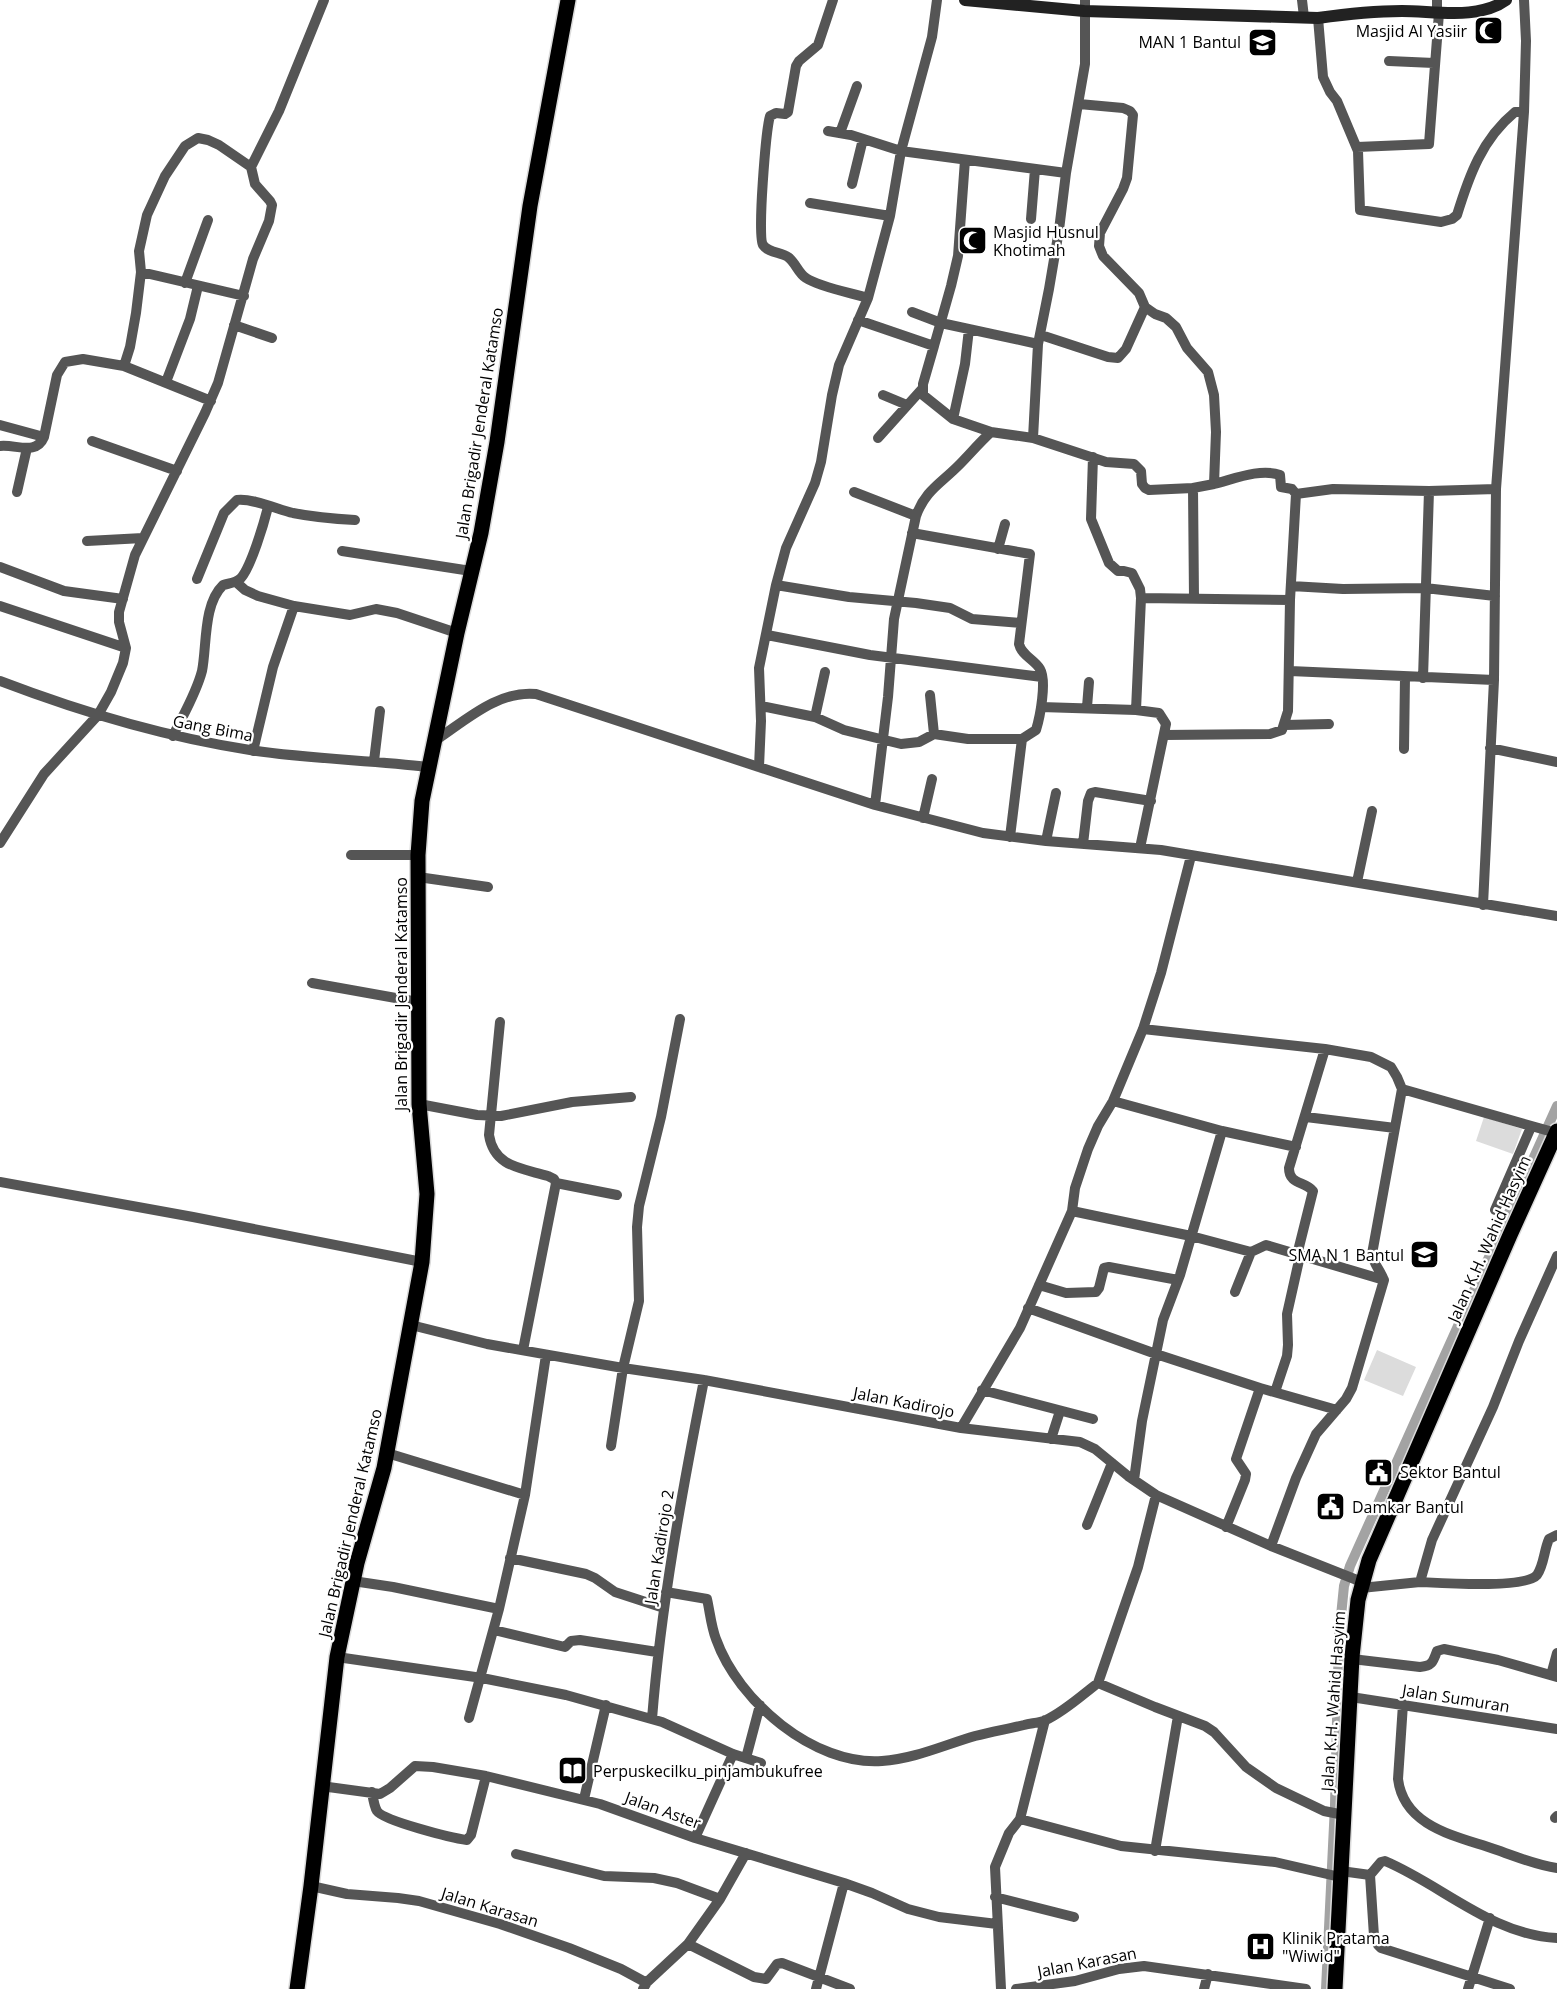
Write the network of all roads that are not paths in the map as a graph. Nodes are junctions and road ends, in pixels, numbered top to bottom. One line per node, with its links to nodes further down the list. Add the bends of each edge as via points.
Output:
1 (324, 0): 24 (street, via 279,111)
2 (568, 0): 80 (main road, Jalan Brigadir Jenderal Katamso, via 530,206 493,465)
3 (833, 0): 36 (street, via 818,45 796,66 788,112 770,116 760,222 763,245 790,258 807,279)
4 (937, 0): 22 (street, via 932,37)
5 (965, 0): 9 (main road)
6 (1302, 0): 11 (street)
7 (1506, 0): 10 (main road, via 1484,11)
8 (1524, 0): 17 (street)
9 (1085, 6): 11 (main road); 16 (street, via 1085,64)
10 (1438, 8): 12 (main road); 14 (street)
11 (1304, 17): 12 (main road)
12 (1318, 18): 21 (street, via 1323,77)
13 (1389, 61): 14 (street)
14 (1434, 63): 21 (street, via 1429,144)
15 (857, 86): 19 (street)
16 (1079, 104): 26 (street); 37 (street, via 1123,108 1133,115 1127,178 1099,241 1103,256 1139,293)
17 (1524, 112): 21 (street, via 1515,112 1492,134 1473,166 1457,215 1446,222 1360,210); 65 (street)
18 (828, 132): 19 (street)
19 (840, 133): 20 (street)
20 (863, 139): 22 (street); 27 (street)
21 (1357, 147)
22 (901, 151): 23 (street); 29 (street)
23 (965, 160): 25 (street); 40 (street, via 958,256)
24 (251, 167): 32 (street, via 208,140 198,138 188,143 165,176 147,215 139,251); 35 (street, via 255,184 272,205)
25 (1035, 169): 26 (street); 30 (street)
26 (1066, 173): 44 (street)
27 (852, 184)
28 (810, 203): 29 (street)
29 (890, 216): 36 (street)
30 (1031, 219)
31 (208, 220): 33 (street)
32 (141, 272): 33 (street); 46 (street)
33 (185, 283): 34 (street)
34 (198, 286): 35 (street); 47 (street)
35 (244, 296): 41 (street)
36 (868, 298): 39 (street)
37 (1145, 307): 44 (street, via 1118,358); 63 (street, via 1176,327 1187,348 1208,372 1216,432)
38 (912, 312): 40 (street)
39 (858, 320): 45 (street); 83 (street, via 839,365 815,483 786,548)
40 (940, 323): 42 (street); 45 (street)
41 (234, 325): 43 (street); 50 (street)
42 (969, 329): 44 (street); 52 (street)
43 (272, 338)
44 (1040, 340): 57 (street)
45 (934, 346): 48 (street)
46 (124, 366): 47 (street); 55 (street, via 83,359 65,362 57,375)
47 (166, 382): 50 (street)
48 (922, 389): 51 (street); 52 (street, via 924,396)
49 (883, 395): 51 (street)
50 (211, 401): 62 (street)
51 (907, 405): 56 (street)
52 (953, 419): 54 (street)
53 (0, 425): 55 (street)
54 (991, 432): 57 (street); 71 (street, via 929,491)
55 (44, 437): 60 (street, via 39,446)
56 (878, 438)
57 (1033, 438): 61 (street)
58 (92, 441): 62 (street)
59 (0, 446): 60 (street)
60 (27, 448): 67 (street)
61 (1093, 457): 64 (street, via 1134,464 1141,471 1144,488 1149,490); 87 (street, via 1091,519 1109,563 1118,571 1134,575)
62 (177, 471): 75 (street)
63 (1214, 484): 64 (street); 69 (street, via 1274,473 1280,475 1281,487 1292,489)
64 (1193, 488): 88 (street)
65 (1496, 489): 66 (street); 86 (street)
66 (1429, 491): 69 (street, via 1327,489); 85 (street)
67 (17, 492)
68 (854, 492): 71 (street)
69 (1296, 495): 84 (street)
70 (268, 507): 72 (street); 81 (street, via 246,500 233,503 224,513); 82 (street, via 243,577)
71 (916, 516): 74 (street)
72 (355, 520)
73 (1005, 524): 77 (street)
74 (912, 533): 77 (street); 91 (street)
75 (144, 538): 76 (street); 89 (street)
76 (87, 542)
77 (998, 549): 94 (street, via 1030,554)
78 (342, 551): 80 (street)
79 (0, 567): 89 (street, via 64,591)
80 (471, 571): 95 (main road, Jalan Brigadir Jenderal Katamso)
81 (196, 579)
82 (236, 582): 93 (street, via 258,596); 119 (street, via 224,585 217,594 206,624 199,680)
83 (776, 585): 91 (street); 96 (street)
84 (1291, 586): 85 (street); 90 (street)
85 (1425, 588): 86 (street); 103 (street)
86 (1495, 596): 104 (street)
87 (1141, 598): 88 (street); 111 (street)
88 (1194, 598): 90 (street)
89 (123, 599): 97 (street, via 119,622)
90 (1290, 600): 99 (street)
91 (898, 601): 94 (street, via 950,608 972,619); 98 (street)
92 (0, 606): 97 (street)
93 (294, 606): 95 (street, via 350,615 376,609); 125 (street, via 273,667)
94 (1021, 623): 101 (street, via 1020,647 1040,669)
95 (457, 633): 122 (main road, Jalan Brigadir Jenderal Katamso)
96 (767, 635): 98 (street); 108 (street, via 759,668)
97 (126, 648): 113 (street, via 111,692)
98 (891, 657): 101 (street); 121 (street)
99 (1290, 671): 102 (street); 116 (street)
100 (825, 672): 114 (street)
101 (1042, 677): 109 (street)
102 (1405, 677): 103 (street); 124 (street)
103 (1423, 678): 104 (street)
104 (1494, 680): 123 (street)
105 (0, 681): 113 (street, Gang Bima)
106 (1089, 682): 110 (street)
107 (930, 696): 117 (street)
108 (761, 706): 114 (street); 129 (street)
109 (1041, 707): 110 (street); 120 (street, via 1036,730)
110 (1087, 707): 111 (street)
111 (1136, 710): 118 (street, via 1159,713 1165,721)
112 (380, 711): 126 (street)
113 (98, 715): 119 (street, Gang Bima); 138 (street, via 44,774)
114 (815, 717): 121 (street)
115 (1329, 724): 116 (street)
116 (1285, 725): 118 (street, via 1280,732 1270,735)
117 (934, 735): 120 (street); 121 (street, via 913,743)
118 (1164, 735): 132 (street)
119 (174, 736): 125 (street, Gang Bima)
120 (1022, 739): 136 (street)
121 (883, 741): 133 (street)
122 (433, 743): 128 (main road, Jalan Brigadir Jenderal Katamso); 129 (street, via 500,699 526,693)
123 (1490, 748): 127 (street); 147 (street)
124 (1404, 749)
125 (254, 751): 126 (street, Gang Bima)
126 (374, 761): 128 (street, Gang Bima)
127 (1557, 762)
128 (428, 767): 142 (main road, Jalan Brigadir Jenderal Katamso)
129 (759, 767): 133 (street)
130 (932, 779): 135 (street)
131 (1056, 793): 137 (street)
132 (1151, 801): 139 (street, via 1091,793); 140 (street)
133 (875, 805): 135 (street)
134 (1372, 811): 145 (street)
135 (923, 818): 136 (street)
136 (1010, 837): 137 (street)
137 (1046, 841): 139 (street)
138 (0, 843)
139 (1083, 844): 140 (street)
140 (1140, 848): 143 (street)
141 (351, 855): 142 (street)
142 (418, 855): 144 (main road, Jalan Brigadir Jenderal Katamso)
143 (1191, 856): 145 (street); 153 (street)
144 (418, 877): 146 (street); 150 (main road, Jalan Brigadir Jenderal Katamso)
145 (1357, 882): 147 (street)
146 (488, 887)
147 (1483, 905): 148 (street)
148 (1557, 916)
149 (312, 983): 150 (street)
150 (418, 1002): 158 (main road, Jalan Brigadir Jenderal Katamso)
151 (680, 1019): 185 (street, via 639,1206 639,1301)
152 (500, 1022): 159 (street)
153 (1143, 1029): 154 (street); 157 (street)
154 (1325, 1049): 155 (street, via 1386,1063); 160 (street)
155 (1402, 1089): 161 (street); 162 (street)
156 (630, 1097): 159 (street)
157 (1113, 1101): 163 (street); 170 (street, via 1088,1149)
158 (419, 1104): 159 (street); 175 (main road, Jalan Brigadir Jenderal Katamso, via 427,1194)
159 (491, 1116): 167 (street, via 489,1135 499,1158 548,1176)
160 (1306, 1117): 162 (street); 165 (street)
161 (1534, 1127): 164 (street); 169 (street)
162 (1395, 1128): 177 (street, via 1372,1254)
163 (1222, 1131): 165 (street); 171 (street)
164 (1555, 1132): 208 (main road, Jalan K.H. Wahid Hasyim)
165 (1296, 1147): 173 (street, via 1290,1176 1313,1191)
166 (0, 1182): 175 (street)
167 (556, 1183): 168 (street); 182 (street)
168 (617, 1195)
169 (1496, 1210)
170 (1072, 1211): 171 (street); 178 (street)
171 (1191, 1236): 172 (street); 176 (street)
172 (1251, 1252): 173 (street, via 1266,1245); 179 (street)
173 (1299, 1256): 177 (street); 189 (street, via 1287,1314 1287,1356)
174 (1557, 1256): 207 (street, via 1432,1540)
175 (422, 1262): 181 (main road, Jalan Brigadir Jenderal Katamso)
176 (1178, 1280): 178 (street, via 1109,1267 1104,1268 1098,1290 1092,1293 1062,1293); 183 (street)
177 (1384, 1280): 190 (street, via 1356,1377)
178 (1039, 1285): 180 (street)
179 (1235, 1292)
180 (1028, 1308): 183 (street); 188 (street, via 1016,1337)
181 (411, 1325): 182 (street, Jalan Kadirojo); 196 (main road, Jalan Brigadir Jenderal Katamso)
182 (523, 1350): 184 (street, Jalan Kadirojo)
183 (1156, 1354): 187 (street); 198 (street)
184 (546, 1355): 185 (street, Jalan Kadirojo); 199 (street)
185 (623, 1368): 186 (street, Jalan Kadirojo); 195 (street)
186 (704, 1380): 193 (street, Jalan Kadirojo); 209 (street, Jalan Kadirojo 2)
187 (1260, 1388): 189 (street); 202 (street, via 1236,1459 1246,1474 1245,1480)
188 (982, 1390): 191 (street); 193 (street)
189 (1275, 1392): 190 (street)
190 (1337, 1410): 204 (street, via 1308,1450)
191 (1060, 1411): 192 (street); 194 (street)
192 (1093, 1419)
193 (961, 1428): 194 (street, Jalan Kadirojo)
194 (1051, 1439): 197 (street, Jalan Kadirojo, via 1088,1445)
195 (611, 1446)
196 (387, 1453): 199 (street); 206 (main road, Jalan Brigadir Jenderal Katamso)
197 (1112, 1463): 198 (street, Jalan Kadirojo); 201 (street)
198 (1134, 1480): 200 (street, Jalan Kadirojo)
199 (525, 1495): 205 (street)
200 (1156, 1495): 202 (street, Jalan Kadirojo); 219 (street, via 1138,1567)
201 (1087, 1525)
202 (1226, 1527): 204 (street, Jalan Kadirojo)
203 (1557, 1535): 207 (street, via 1549,1539 1534,1578 1500,1584)
204 (1271, 1546): 208 (street, Jalan Kadirojo)
205 (510, 1558): 210 (street, via 586,1574 615,1592); 211 (street)
206 (353, 1581): 211 (street); 215 (main road, Jalan Brigadir Jenderal Katamso)
207 (1420, 1582): 208 (street)
208 (1361, 1583): 216 (main road, Jalan K.H. Wahid Hasyim)
209 (666, 1592): 210 (street, Jalan Kadirojo 2); 223 (street, via 708,1599 716,1640 732,1672)
210 (664, 1608): 213 (street, Jalan Kadirojo 2)
211 (499, 1609): 212 (street)
212 (494, 1630): 213 (street, via 565,1647 580,1640); 218 (street)
213 (657, 1652): 226 (street, Jalan Kadirojo 2)
214 (1557, 1653): 217 (street)
215 (337, 1657): 218 (street); 233 (main road, Jalan Brigadir Jenderal Katamso)
216 (1352, 1659): 217 (street, via 1420,1667 1431,1664 1440,1648); 220 (main road, Jalan K.H. Wahid Hasyim)
217 (1554, 1676)
218 (482, 1678): 222 (street); 225 (street)
219 (1098, 1683): 224 (street); 227 (street)
220 (1351, 1697): 221 (street, Jalan Sumuran); 236 (main road, Jalan K.H. Wahid Hasyim)
221 (1403, 1704): 228 (street, Jalan Sumuran); 242 (street, via 1398,1779 1400,1791 1415,1813 1446,1834)
222 (606, 1705): 226 (street); 235 (street)
223 (760, 1706): 227 (street, via 820,1750 861,1761 901,1759); 230 (street)
224 (1178, 1716): 236 (street, via 1214,1732 1246,1767 1276,1788); 239 (street)
225 (470, 1718)
226 (652, 1719): 229 (street)
227 (1045, 1720): 237 (street)
228 (1557, 1729)
229 (733, 1754): 230 (street); 238 (street)
230 (746, 1758): 231 (street)
231 (761, 1763)
232 (486, 1776): 234 (street, Jalan Aster, via 415,1766 390,1788 380,1794); 234 (street, via 471,1835 466,1840 381,1815); 235 (street, Jalan Aster)
233 (321, 1786): 234 (street, Jalan Aster); 246 (main road, Jalan Brigadir Jenderal Katamso)
234 (372, 1792)
235 (584, 1799): 238 (street, Jalan Aster)
236 (1341, 1815): 243 (main road, Jalan K.H. Wahid Hasyim)
237 (1020, 1819): 239 (street, via 1106,1843); 247 (street, via 1009,1833 995,1867)
238 (695, 1838): 240 (street, Jalan Aster)
239 (1155, 1851): 243 (street, via 1265,1861)
240 (746, 1853): 245 (street, Jalan Aster); 248 (street)
241 (516, 1854): 248 (street, via 604,1875 678,1883)
242 (1557, 1868)
243 (1338, 1874): 244 (street); 265 (main road, Jalan K.H. Wahid Hasyim)
244 (1370, 1875): 250 (street, via 1385,1861); 255 (street, via 1378,1945 1398,1955)
245 (844, 1883): 251 (street, Jalan Aster, via 908,1909); 256 (street)
246 (311, 1886): 257 (street, Jalan Karasan, via 419,1901 500,1924 621,1969); 258 (main road, Jalan Brigadir Jenderal Katamso)
247 (995, 1897): 249 (street); 251 (street)
248 (720, 1899): 253 (street)
249 (1074, 1917)
250 (1490, 1918): 252 (street, via 1537,1936); 255 (street)
251 (997, 1924): 261 (street)
252 (1557, 1938)
253 (688, 1944): 256 (street, via 754,1977 768,1977 779,1964); 257 (street)
254 (1208, 1974): 262 (street, Jalan Karasan, via 1133,1966 1075,1981); 263 (street); 264 (street, Jalan Karasan)
255 (1472, 1976): 266 (street); 267 (street)
256 (820, 1977): 259 (street); 260 (street)
257 (645, 1986)
258 (297, 1989)
259 (816, 1989)
260 (849, 1989)
261 (1001, 1989)
262 (1016, 1989)
263 (1204, 1989)
264 (1306, 1989)
265 (1335, 1989)
266 (1468, 1989)
267 (1510, 1989)

